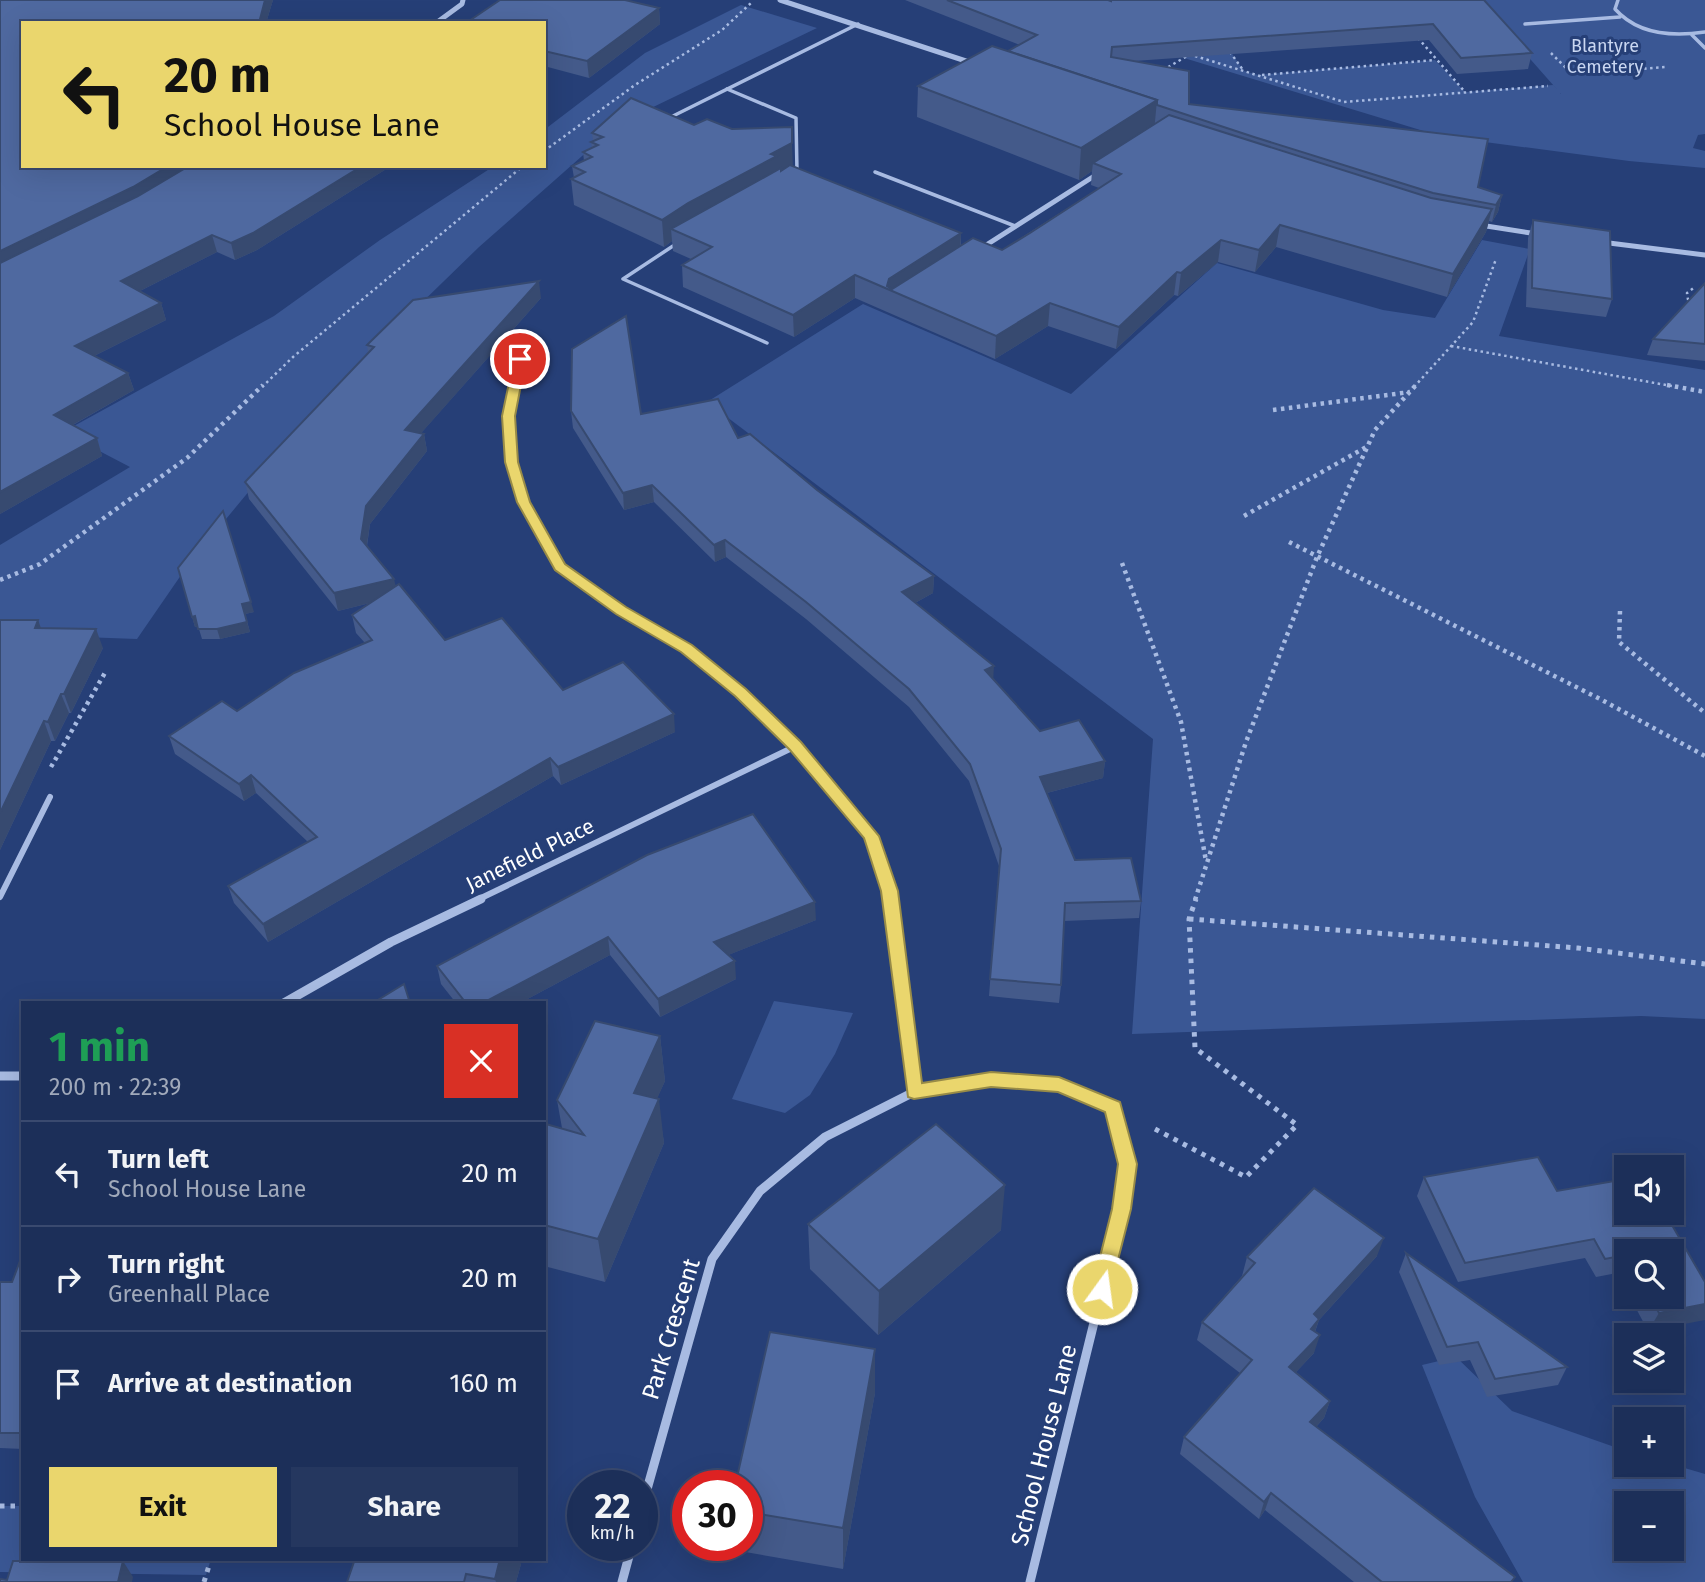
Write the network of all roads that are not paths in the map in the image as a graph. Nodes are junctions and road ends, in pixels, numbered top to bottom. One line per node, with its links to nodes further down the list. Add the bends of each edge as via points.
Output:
1 (463, 0): 5 (street, via 463,5)
2 (780, 0): 6 (street)
3 (1618, 0): 4 (lane, via 1615,9)
4 (1620, 16): 7 (lane); 9 (lane, via 1651,31)
5 (439, 21)
6 (858, 24): 11 (street); 12 (lane)
7 (1525, 24)
8 (1705, 32): 9 (lane)
9 (1692, 35): 10 (lane)
10 (1705, 48)
11 (973, 64)
12 (727, 89): 13 (lane); 16 (lane, via 796,118)
13 (673, 116)
14 (1107, 168): 18 (street)
15 (875, 172): 18 (lane)
16 (797, 176)
17 (1467, 223): 19 (street)
18 (1015, 226): 22 (street)
19 (1545, 235)
20 (680, 241): 24 (lane, via 623,279)
21 (1597, 242): 23 (street)
22 (970, 255)
23 (1705, 255)
24 (768, 343)
25 (520, 359): 26 (street, via 508,416 511,462 523,502 560,566 621,611 687,649)
26 (796, 746): 29 (street, Janefield Place, via 391,942); 32 (street, via 871,836 890,891)
27 (50, 797): 28 (street)
28 (0, 897)
29 (288, 1001)
30 (0, 1076): 31 (street)
31 (21, 1076)
32 (914, 1092): 33 (street, Park Crescent, via 825,1137 797,1160 760,1191 712,1259); 36 (street, School House Lane, via 991,1079 1059,1084 1114,1107 1128,1164 1122,1209)
33 (652, 1470)
34 (628, 1561): 35 (street)
35 (622, 1582)
36 (1030, 1582)

